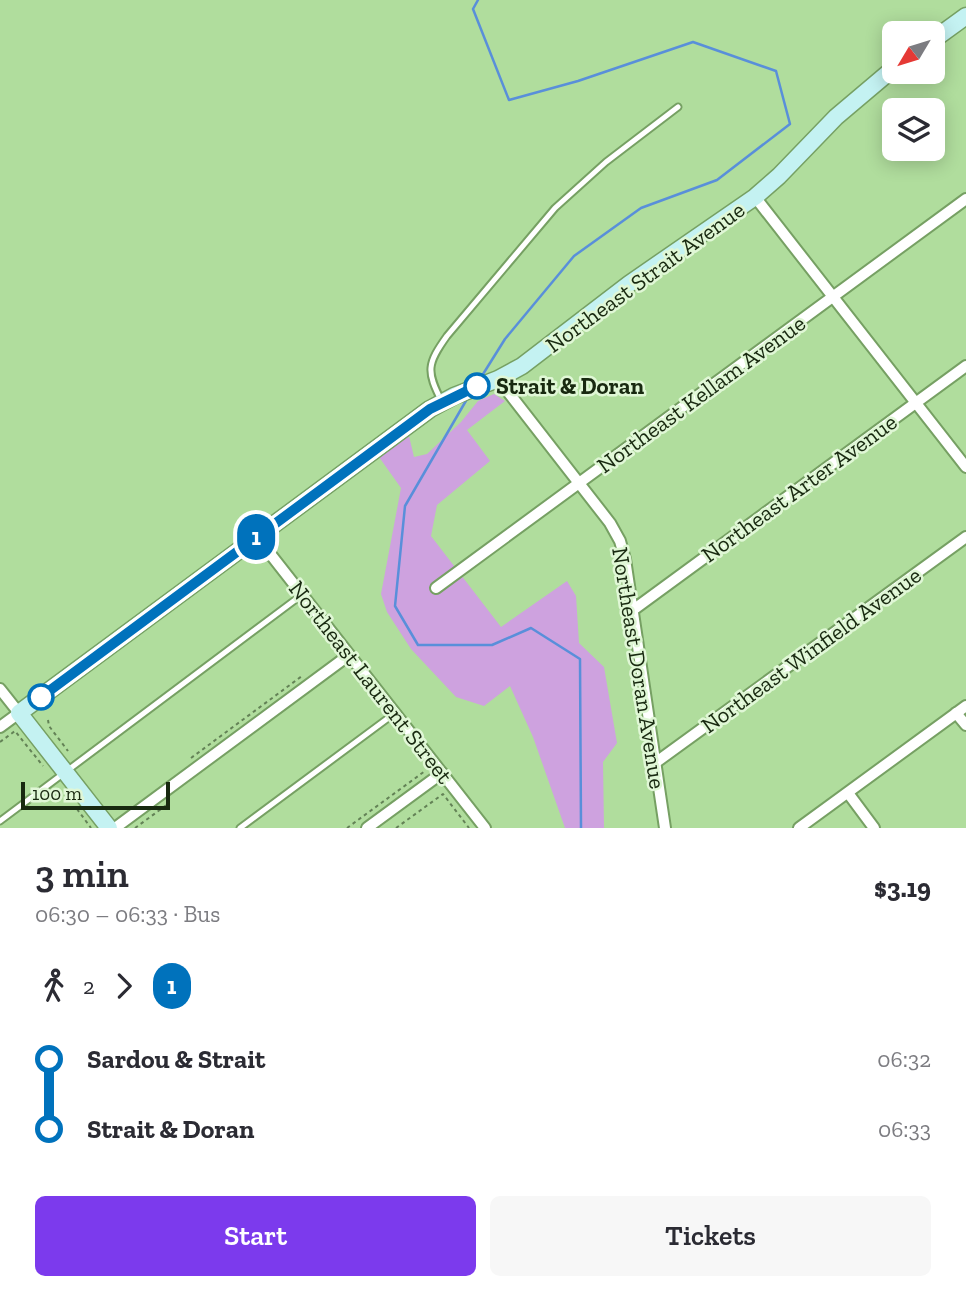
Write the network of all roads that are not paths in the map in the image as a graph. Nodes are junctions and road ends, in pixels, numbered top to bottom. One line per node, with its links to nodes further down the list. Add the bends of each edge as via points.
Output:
1 (966, 16): 2 (main road)
2 (945, 31)
3 (882, 78): 5 (main road, Northeast Strait Avenue)
4 (678, 107): 10 (lane, via 555,208 447,336 430,371)
5 (755, 197): 7 (street); 9 (main road, Northeast Strait Avenue)
6 (966, 199): 7 (street, Northeast Kellam Avenue)
7 (833, 297): 11 (street); 13 (street, Northeast Kellam Avenue)
8 (966, 366): 11 (street, Northeast Arter Avenue)
9 (498, 379): 10 (main road, Northeast Strait Avenue); 13 (street, Northeast Doran Avenue)
10 (443, 402): 14 (main road, Northeast Strait Avenue)
11 (916, 403): 12 (street); 18 (street, Northeast Arter Avenue)
12 (966, 467)
13 (579, 483): 16 (street, Northeast Kellam Avenue); 18 (street, Northeast Doran Avenue, via 620,541)
14 (257, 537): 17 (street, Northeast Laurent Street); 22 (main road, Northeast Strait Avenue)
15 (966, 537): 27 (street, Northeast Winfield Avenue)
16 (436, 588)
17 (303, 594): 19 (street, Northeast Laurent Street); 28 (lane)
18 (633, 610): 27 (street, Northeast Doran Avenue)
19 (349, 654): 23 (street, Northeast Laurent Street); 33 (street)
20 (0, 689): 22 (street)
21 (966, 706): 24 (street)
22 (19, 713): 26 (street, Northeast Strait Avenue); 28 (main road)
23 (395, 713): 29 (street, Northeast Laurent Street); 34 (lane)
24 (956, 713): 25 (street); 30 (street)
25 (966, 725)
26 (0, 727)
27 (655, 763): 37 (street, Northeast Doran Avenue)
28 (66, 773): 31 (lane); 32 (main road)
29 (442, 774): 35 (street); 36 (street, Northeast Laurent Street)
30 (848, 793): 38 (street); 39 (street)
31 (0, 821)
32 (109, 828)
33 (115, 828)
34 (240, 828)
35 (367, 828)
36 (485, 828)
37 (665, 828)
38 (799, 828)
39 (874, 828)

